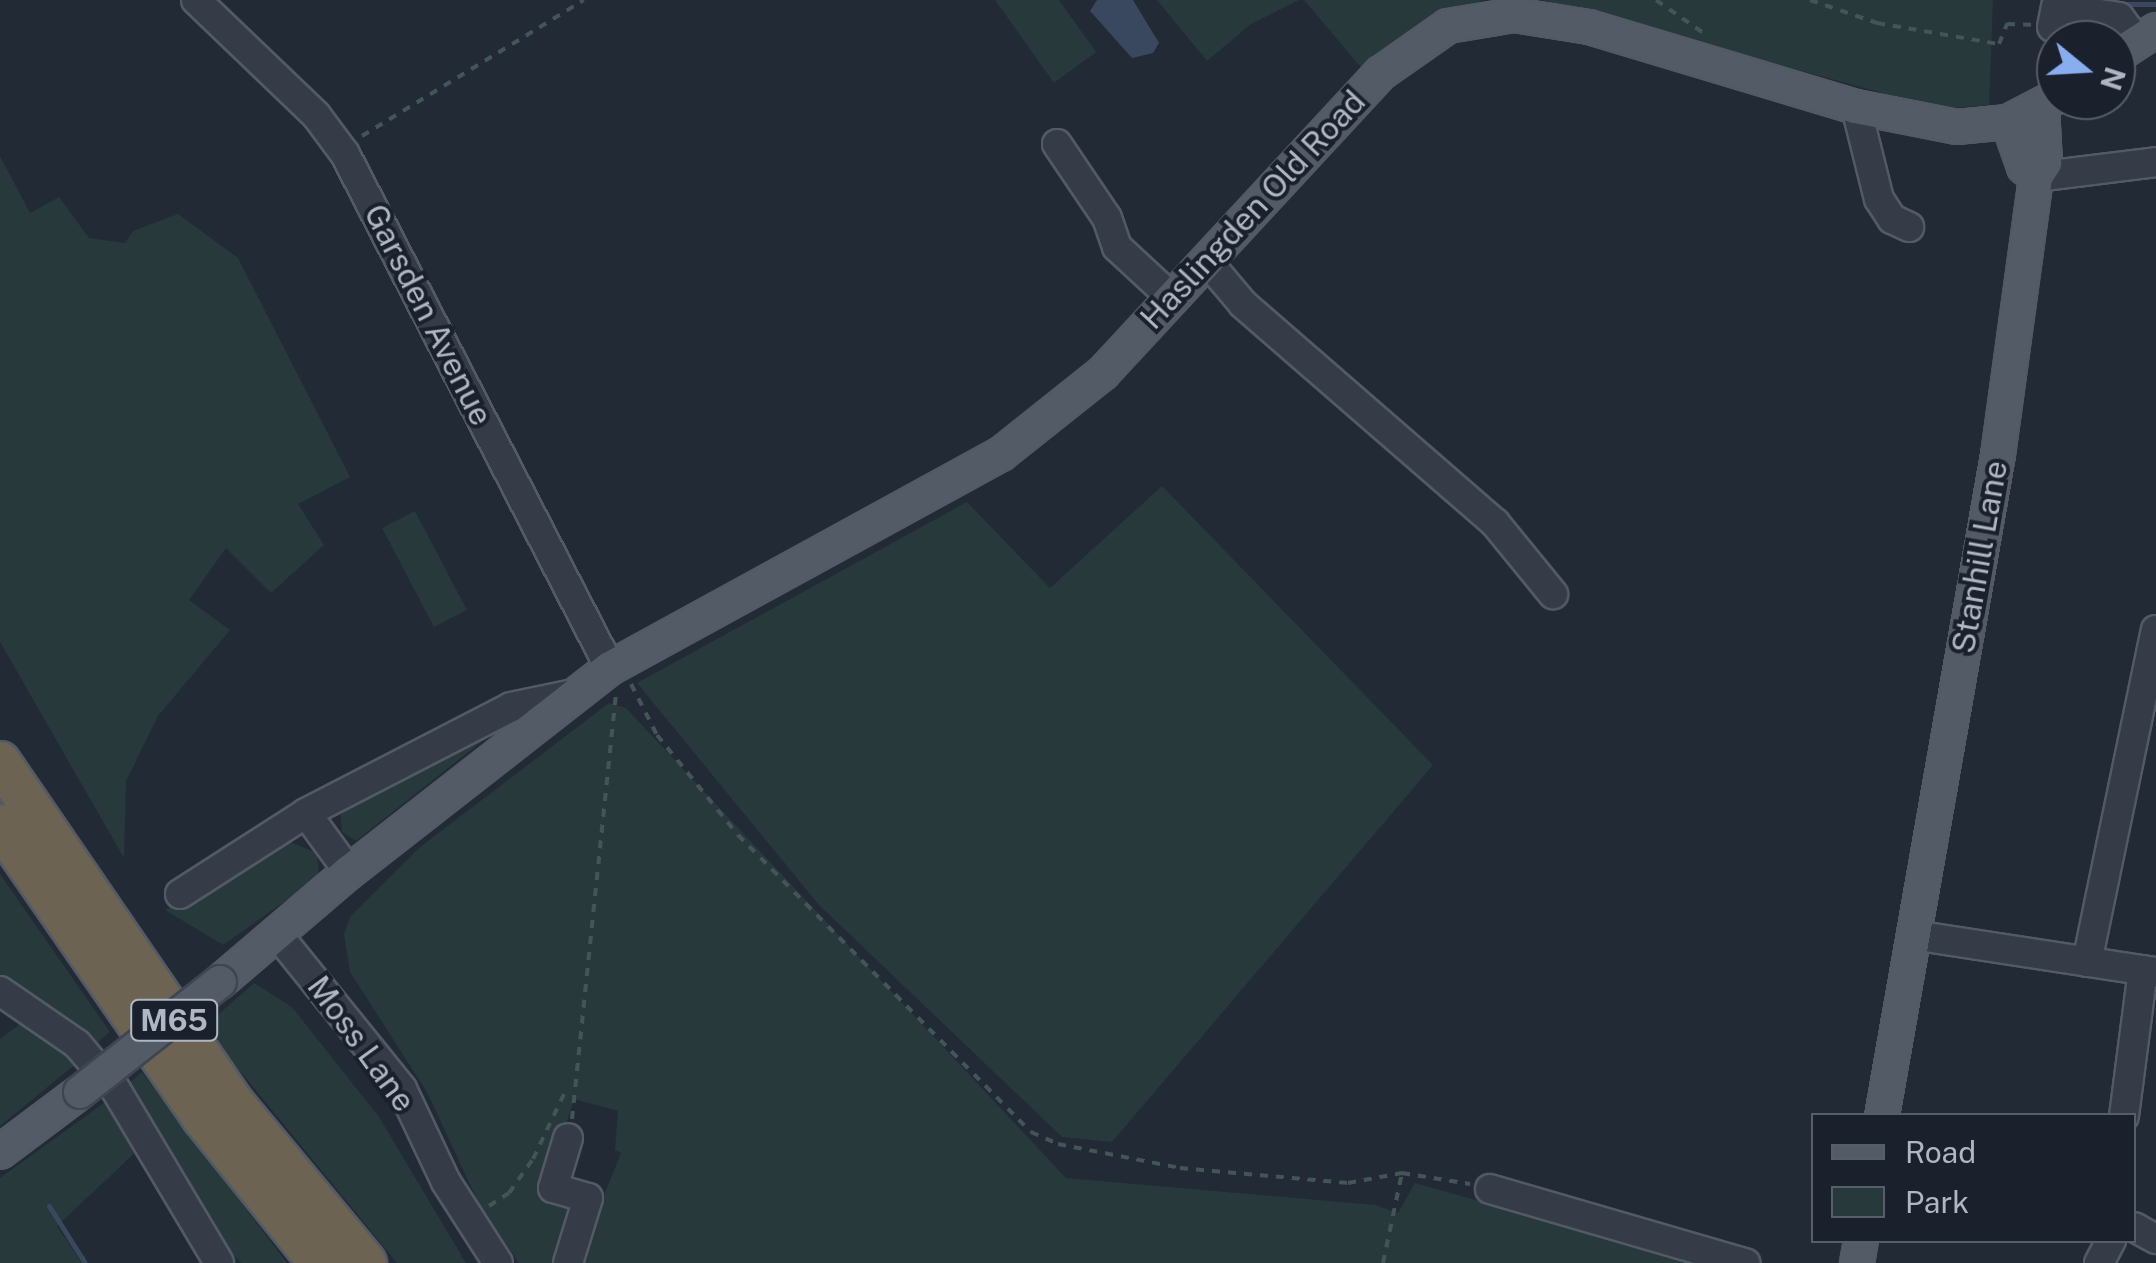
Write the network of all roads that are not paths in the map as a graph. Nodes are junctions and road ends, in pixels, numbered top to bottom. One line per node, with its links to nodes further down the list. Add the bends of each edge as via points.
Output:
1 (196, 0): 16 (street, Garsden Avenue, via 316,115 342,149)
2 (2053, 20): 3 (street, via 2056,7)
3 (2121, 20)
4 (1856, 107): 7 (main road, Haslingden Old Road, via 1958,127); 11 (street, via 1879,200 1892,220); 12 (main road, Haslingden Old Road, via 1536,18 1494,15 1448,26 1381,73)
5 (2036, 108): 7 (main road, Haslingden Old Road)
6 (2048, 120): 10 (main road, Stanhill Lane)
7 (2008, 122): 10 (main road, via 2024,167)
8 (1057, 144): 13 (street, via 1106,218 1117,248)
9 (2156, 162): 10 (street)
10 (2036, 177): 24 (main road, Stanhill Lane, via 1998,454)
11 (1909, 227)
12 (1206, 260): 13 (main road, Haslingden Old Road); 14 (street, via 1242,304 1495,523)
13 (1172, 298): 16 (main road, Haslingden Old Road, via 1103,373 1002,454)
14 (1553, 594)
15 (2156, 630): 25 (street)
16 (615, 664): 17 (main road, Haslingden Old Road)
17 (570, 695): 19 (street, Haslingden Old Road, via 512,707); 21 (main road, Haslingden Old Road)
18 (0, 762): 35 (highway, M65, via 225,1090)
19 (306, 813): 21 (street); 22 (street, Haslingden Old Road)
20 (0, 825): 34 (highway, M65, via 192,1103)
21 (348, 872): 23 (main road, Haslingden Old Road)
22 (180, 894)
23 (278, 934): 31 (main road, Haslingden Old Road, bridge); 36 (street, Moss Lane, via 402,1089)
24 (1913, 935): 25 (street); 29 (main road, Stanhill Lane)
25 (2087, 962): 26 (street)
26 (2150, 971): 28 (street)
27 (7, 1004): 33 (street, via 76,1044 116,1090)
28 (2131, 1099)
29 (1883, 1113)
30 (567, 1137): 37 (street, via 553,1188 588,1198)
31 (0, 1152)
32 (1490, 1189): 38 (street)
33 (219, 1263)
34 (319, 1263)
35 (366, 1263)
36 (498, 1263)
37 (568, 1263)
38 (1745, 1263)

